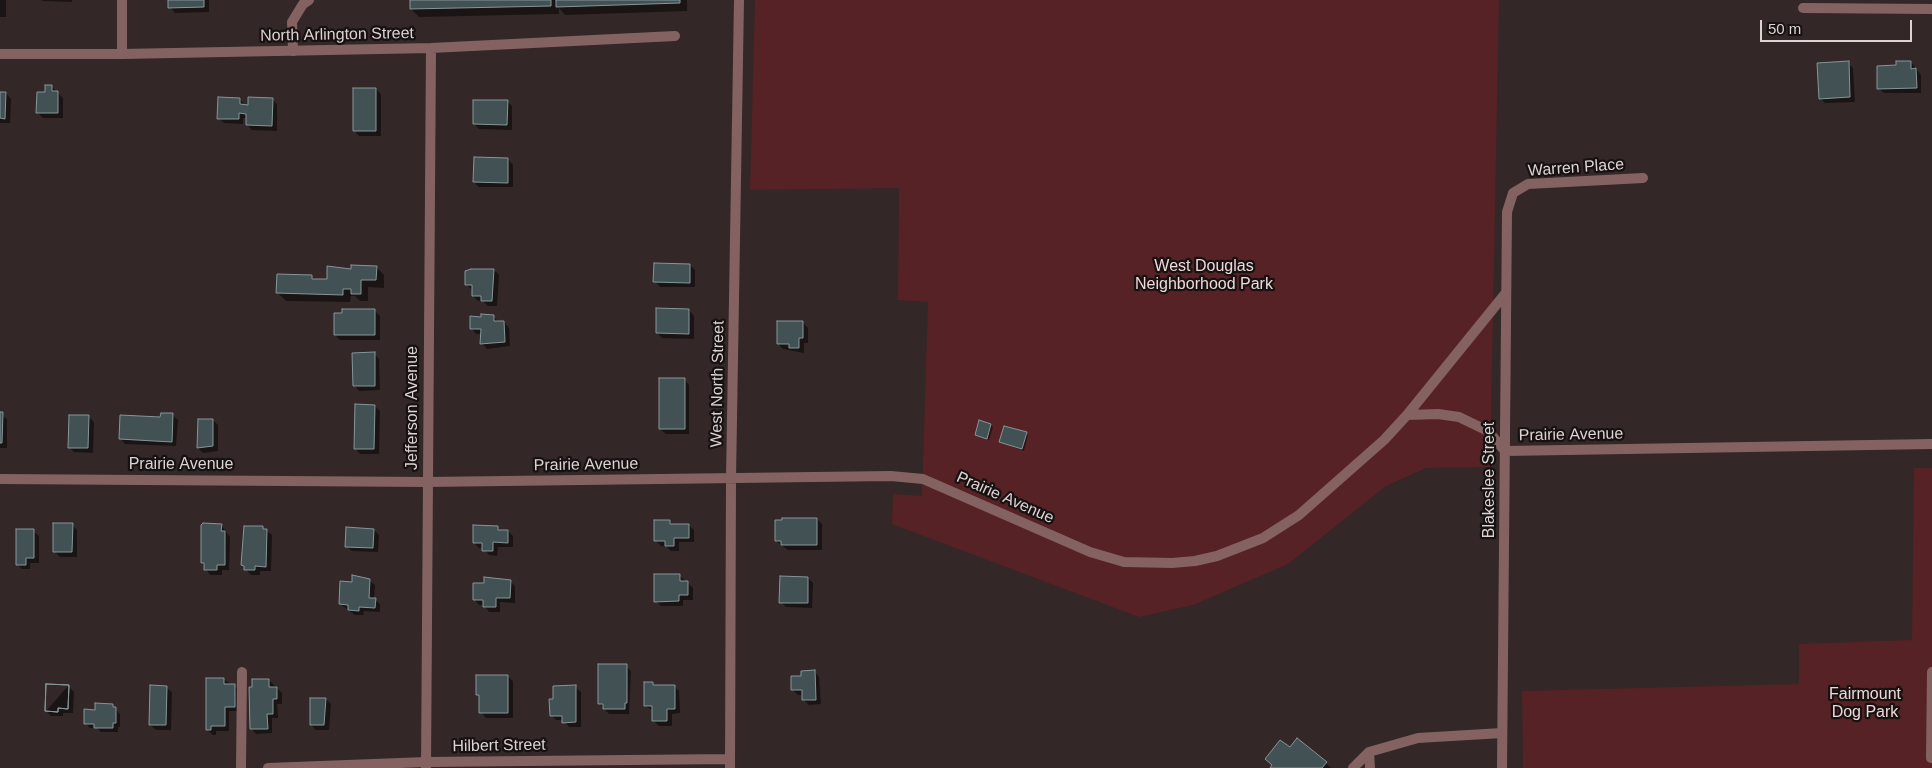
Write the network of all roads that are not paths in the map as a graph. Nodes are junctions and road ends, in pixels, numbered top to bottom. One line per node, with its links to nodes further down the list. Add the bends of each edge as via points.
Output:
1 (122, 0): 10 (street)
2 (309, 0): 8 (street, via 292,22)
3 (739, 0): 17 (street, West North Street)
4 (1803, 8): 5 (street)
5 (1932, 9)
6 (675, 36): 7 (street, North Arlington Street)
7 (431, 48): 8 (street, North Arlington Street); 19 (street, Jefferson Avenue)
8 (293, 51): 10 (street, North Arlington Street)
9 (0, 54): 10 (street, North Arlington Street)
10 (122, 54)
11 (1643, 178): 12 (street, Warren Place, via 1528,184)
12 (1513, 193): 13 (street, Blakeslee Street, via 1506,220)
13 (1505, 294): 14 (street); 16 (street, Blakeslee Street)
14 (1407, 415): 16 (street, Prairie Avenue, via 1459,417 1488,431); 17 (street, Prairie Avenue, via 1384,440 1299,515 1263,538 1195,561 1124,562 1090,552 923,479 891,476)
15 (1932, 444): 16 (street, Prairie Avenue)
16 (1506, 451): 22 (street, Blakeslee Street)
17 (731, 478): 19 (street, Prairie Avenue); 25 (street, West North Street)
18 (0, 479): 19 (street, Prairie Avenue)
19 (427, 482): 26 (street, Jefferson Avenue)
20 (242, 672): 27 (street)
21 (1932, 672): 24 (street)
22 (1502, 733): 23 (street, via 1418,738); 31 (street, Blakeslee Street)
23 (1370, 752): 29 (street); 30 (street)
24 (1931, 758)
25 (730, 764): 26 (street, Hilbert Street)
26 (426, 765): 28 (street, Hilbert Street)
27 (241, 768)
28 (268, 768)
29 (1353, 768)
30 (1370, 768)
31 (1502, 768)

